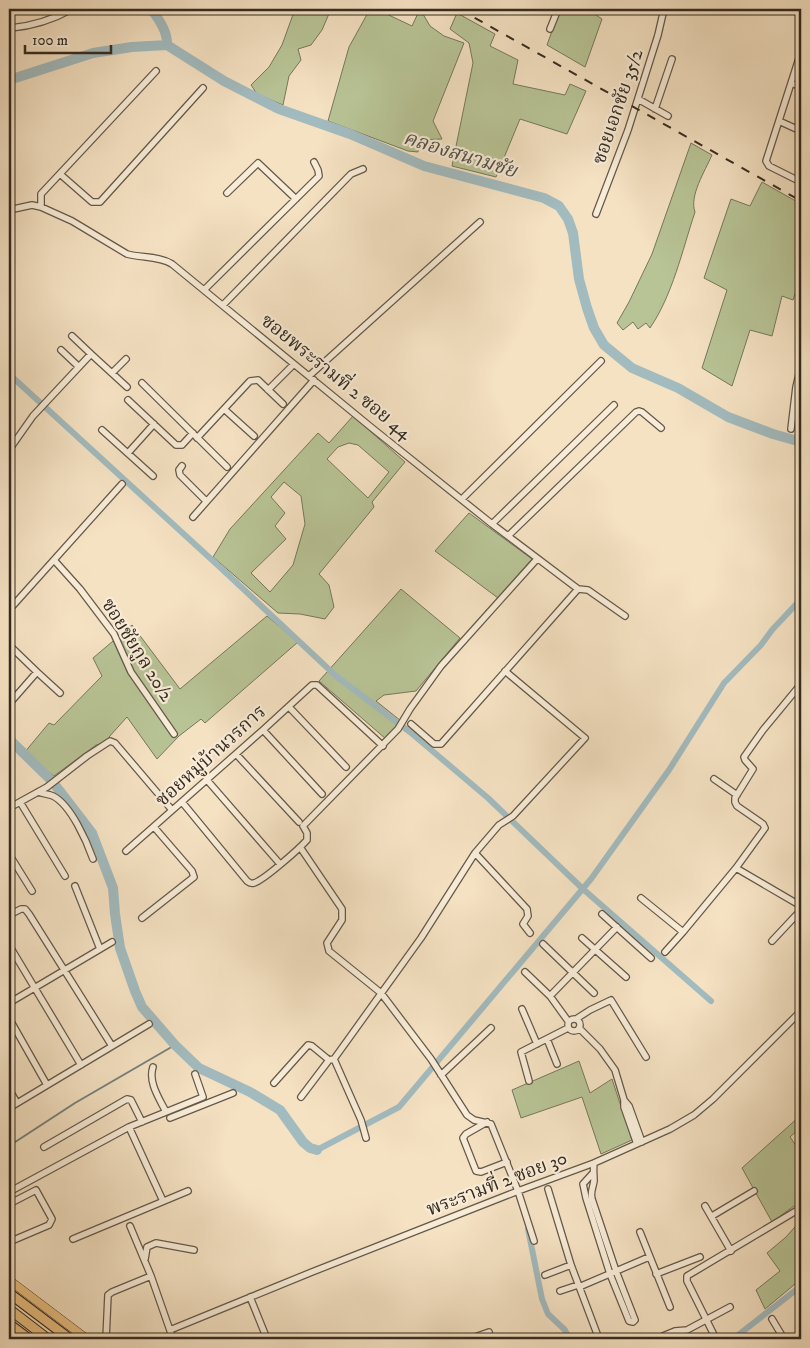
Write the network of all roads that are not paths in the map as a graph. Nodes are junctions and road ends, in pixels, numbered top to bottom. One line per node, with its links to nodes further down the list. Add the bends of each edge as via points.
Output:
1 (72, 9): 4 (street, via 25,26)
2 (558, 9): 5 (street)
3 (664, 9): 12 (street, ซอยเอกชัย 35/2)
4 (9, 26)
5 (550, 29)
6 (801, 52): 9 (street)
7 (672, 59): 13 (street)
8 (156, 71): 19 (street)
9 (792, 83): 10 (street); 15 (street)
10 (801, 87)
11 (204, 88): 19 (street, via 100,202 92,202)
12 (638, 99): 13 (street); 25 (street, ซอยเอกชัย 35/2)
13 (655, 109): 14 (street)
14 (668, 116)
15 (779, 121): 16 (street); 20 (street, via 766,161 769,166)
16 (801, 131)
17 (314, 162): 22 (street, via 319,176)
18 (363, 169): 28 (street, via 351,174)
19 (60, 174): 23 (street, via 41,194)
20 (801, 182)
21 (227, 193): 22 (street, via 258,163)
22 (296, 199): 27 (street)
23 (41, 208): 24 (street, ซอยพระรามที่ 2 ซอย 44, via 32,205); 27 (street, ซอยพระรามที่ 2 ซอย 44, via 72,221 127,254 167,261)
24 (9, 210)
25 (596, 214)
26 (480, 222): 38 (street)
27 (204, 290): 28 (street, ซอยพระรามที่ 2 ซอย 44)
28 (223, 305): 34 (street, ซอยพระรามที่ 2 ซอย 44)
29 (72, 336): 31 (street)
30 (61, 350): 36 (street)
31 (91, 354): 36 (street); 37 (street)
32 (126, 358): 37 (street)
33 (602, 361): 58 (street)
34 (294, 364): 38 (street, ซอยพระรามที่ 2 ซอย 44); 41 (street)
35 (801, 366): 49 (street)
36 (79, 367): 52 (street, via 43,405)
37 (112, 373): 40 (street)
38 (312, 378): 58 (street, ซอยพระรามที่ 2 ซอย 44); 59 (street)
39 (142, 383): 50 (street)
40 (126, 387)
41 (268, 390): 43 (street); 45 (street, via 258,380 250,381)
42 (128, 400): 46 (street)
43 (283, 404)
44 (614, 405): 61 (street)
45 (224, 409): 50 (street); 51 (street)
46 (154, 424): 50 (street, via 176,445 182,445); 53 (street)
47 (661, 428): 62 (street, via 642,412 636,412)
48 (102, 430): 53 (street)
49 (791, 430)
50 (195, 435): 55 (street)
51 (254, 436)
52 (9, 450)
53 (128, 453): 56 (street)
54 (182, 466): 59 (street, via 180,475)
55 (228, 467)
56 (153, 476)
57 (122, 484): 64 (street)
58 (462, 499): 61 (street, ซอยพระรามที่ 2 ซอย 44)
59 (206, 501): 60 (street)
60 (193, 517)
61 (492, 524): 62 (street, ซอยพระรามที่ 2 ซอย 44)
62 (508, 536): 63 (street, ซอยพระรามที่ 2 ซอย 44)
63 (537, 559): 65 (street, ซอยพระรามที่ 2 ซอย 44); 78 (street, via 441,666)
64 (54, 560): 66 (street); 77 (street, ซอยชัยกูล 20/2, via 114,634 131,672)
65 (578, 588): 67 (street, ซอยพระรามที่ 2 ซอย 44, via 588,590); 69 (street)
66 (9, 610)
67 (625, 616)
68 (9, 645): 70 (street)
69 (505, 671): 75 (street, via 441,744 434,744); 94 (street, via 585,738 513,816 498,825)
70 (37, 672): 72 (street); 73 (street)
71 (801, 684): 85 (street, via 744,757 753,769)
72 (60, 693)
73 (9, 704)
74 (289, 707): 76 (street, ซอยหมู่บ้านวรการ); 78 (street, ซอยหมู่บ้านวรการ, via 308,688 317,685); 80 (street)
75 (411, 724)
76 (263, 730): 79 (street, ซอยหมู่บ้านวรการ); 84 (street)
77 (174, 734)
78 (383, 746): 90 (street)
79 (236, 754): 82 (street, ซอยหมู่บ้านวรการ); 90 (street)
80 (346, 767)
81 (714, 779): 85 (street)
82 (207, 780): 87 (street, ซอยหมู่บ้านวรการ); 97 (street)
83 (38, 792): 86 (street); 89 (street, via 110,741); 96 (street, via 54,796 73,817)
84 (322, 794)
85 (737, 795): 98 (street, via 734,802 737,806 765,828)
86 (20, 802): 88 (street); 99 (street)
87 (182, 802): 89 (street, ซอยหมู่บ้านวรการ); 97 (street, via 246,881 256,882)
88 (9, 808)
89 (172, 810): 91 (street, ซอยหมู่บ้านวรการ)
90 (301, 824): 92 (street, via 307,840)
91 (154, 827): 93 (street, ซอยหมู่บ้านวรการ); 106 (street, via 194,877)
92 (300, 847): 97 (street); 125 (street, via 342,909 342,920 327,943 328,952)
93 (126, 851)
94 (475, 853): 109 (street, via 526,909 528,916 523,924); 125 (street, via 422,938)
95 (9, 854): 101 (street)
96 (94, 859)
97 (280, 864)
98 (736, 868): 103 (street); 108 (street)
99 (65, 876)
100 (75, 886): 115 (street)
101 (32, 891)
102 (641, 898): 108 (street)
103 (801, 908): 111 (street)
104 (602, 914): 107 (street)
105 (9, 915): 119 (street, via 25,909)
106 (142, 918)
107 (617, 927): 116 (street); 118 (street)
108 (683, 932): 117 (street)
109 (530, 934)
110 (582, 938): 116 (street)
111 (772, 941)
112 (112, 942): 115 (street)
113 (543, 944): 121 (street)
114 (9, 945): 123 (street)
115 (100, 949): 119 (street)
116 (596, 949): 121 (street); 122 (street)
117 (665, 952)
118 (651, 958)
119 (64, 970): 123 (street); 139 (street)
120 (525, 972): 126 (street)
121 (573, 973): 124 (street); 126 (street)
122 (626, 977)
123 (34, 988): 127 (street); 143 (street)
124 (594, 992)
125 (381, 993): 141 (street); 146 (street)
126 (550, 996): 132 (street)
127 (9, 1003)
128 (522, 1009): 138 (street)
129 (801, 1011): 163 (street, พระรามที่ 2 ซอย 30, via 704,1107 670,1129)
130 (9, 1018): 149 (street)
131 (576, 1019): 132 (street); 136 (street, via 580,1023); 140 (street, via 611,1000)
132 (568, 1021): 135 (street)
133 (148, 1024): 139 (street)
134 (491, 1028): 146 (street)
135 (568, 1028): 136 (street, via 574,1031); 137 (street)
136 (579, 1028): 163 (street, via 615,1070 624,1107)
137 (547, 1040): 138 (street); 142 (street)
138 (537, 1044): 147 (street, via 521,1052)
139 (112, 1046): 143 (street)
140 (646, 1057)
141 (332, 1060): 148 (street, via 308,1045); 152 (street); 162 (street, via 361,1120)
142 (557, 1064)
143 (81, 1065): 149 (street)
144 (153, 1067): 157 (street, via 152,1082)
145 (195, 1074): 153 (street, via 203,1097)
146 (441, 1075): 160 (street, via 470,1118)
147 (529, 1081)
148 (274, 1083)
149 (47, 1085): 154 (street)
150 (9, 1089): 154 (street)
151 (233, 1093): 155 (street)
152 (301, 1097)
153 (195, 1100): 155 (street); 157 (street)
154 (17, 1103): 156 (street)
155 (197, 1107): 158 (street)
156 (9, 1108)
157 (166, 1112): 159 (street)
158 (170, 1118)
159 (142, 1122): 161 (street); 164 (street, via 131,1100 127,1099)
160 (488, 1122): 165 (street); 165 (street, via 463,1138 476,1172)
161 (128, 1127): 174 (street); 175 (street)
162 (366, 1138)
163 (640, 1143): 166 (street, พระรามที่ 2 ซอย 30)
164 (44, 1147)
165 (507, 1162): 172 (street)
166 (594, 1163): 167 (street); 172 (street, พระรามที่ 2 ซอย 30)
167 (592, 1173): 169 (street, via 584,1181); 170 (street, via 594,1182)
168 (548, 1189): 190 (street)
169 (584, 1189): 170 (street); 191 (street)
170 (591, 1190): 191 (street)
171 (188, 1191): 175 (street)
172 (518, 1191): 183 (street); 199 (street, พระรามที่ 2 ซอย 30)
173 (754, 1191): 179 (street)
174 (9, 1192)
175 (163, 1201): 182 (street)
176 (9, 1204): 184 (street, via 36,1190 52,1220 48,1225)
177 (705, 1206): 179 (street)
178 (801, 1208): 186 (street)
179 (712, 1216): 186 (street)
180 (130, 1226): 189 (street)
181 (640, 1232): 187 (street)
182 (73, 1239)
183 (534, 1241)
184 (9, 1242)
185 (194, 1250): 189 (street, via 150,1244)
186 (731, 1251): 204 (street, via 687,1276)
187 (649, 1257): 191 (street); 192 (street)
188 (700, 1257): 192 (street)
189 (145, 1261): 194 (street)
190 (571, 1265): 193 (street); 196 (street)
191 (613, 1272): 191 (street, via 635,1320 633,1322 629,1321); 196 (street)
192 (656, 1274): 201 (street)
193 (545, 1275)
194 (151, 1276): 208 (street); 217 (street, via 108,1295)
195 (9, 1280): 216 (main road)
196 (579, 1286): 197 (street); 221 (street)
197 (560, 1292)
198 (9, 1293): 215 (highway)
199 (250, 1297): 208 (street, พระรามที่ 2 ซอย 30); 219 (street, via 265,1334)
200 (9, 1300): 214 (highway)
201 (670, 1307)
202 (730, 1307): 204 (street)
203 (9, 1309): 213 (highway)
204 (706, 1320): 210 (street, via 687,1330); 222 (street)
205 (772, 1320): 223 (street, via 781,1334)
206 (9, 1324): 212 (highway)
207 (9, 1328): 211 (highway)
208 (170, 1330): 218 (street)
209 (489, 1332): 220 (street)
210 (663, 1336)
211 (24, 1339)
212 (29, 1339)
213 (48, 1339)
214 (62, 1339)
215 (70, 1339)
216 (87, 1339)
217 (106, 1339)
218 (173, 1339)
219 (264, 1339)
220 (469, 1339)
221 (599, 1339)
222 (716, 1339)
223 (777, 1339)

